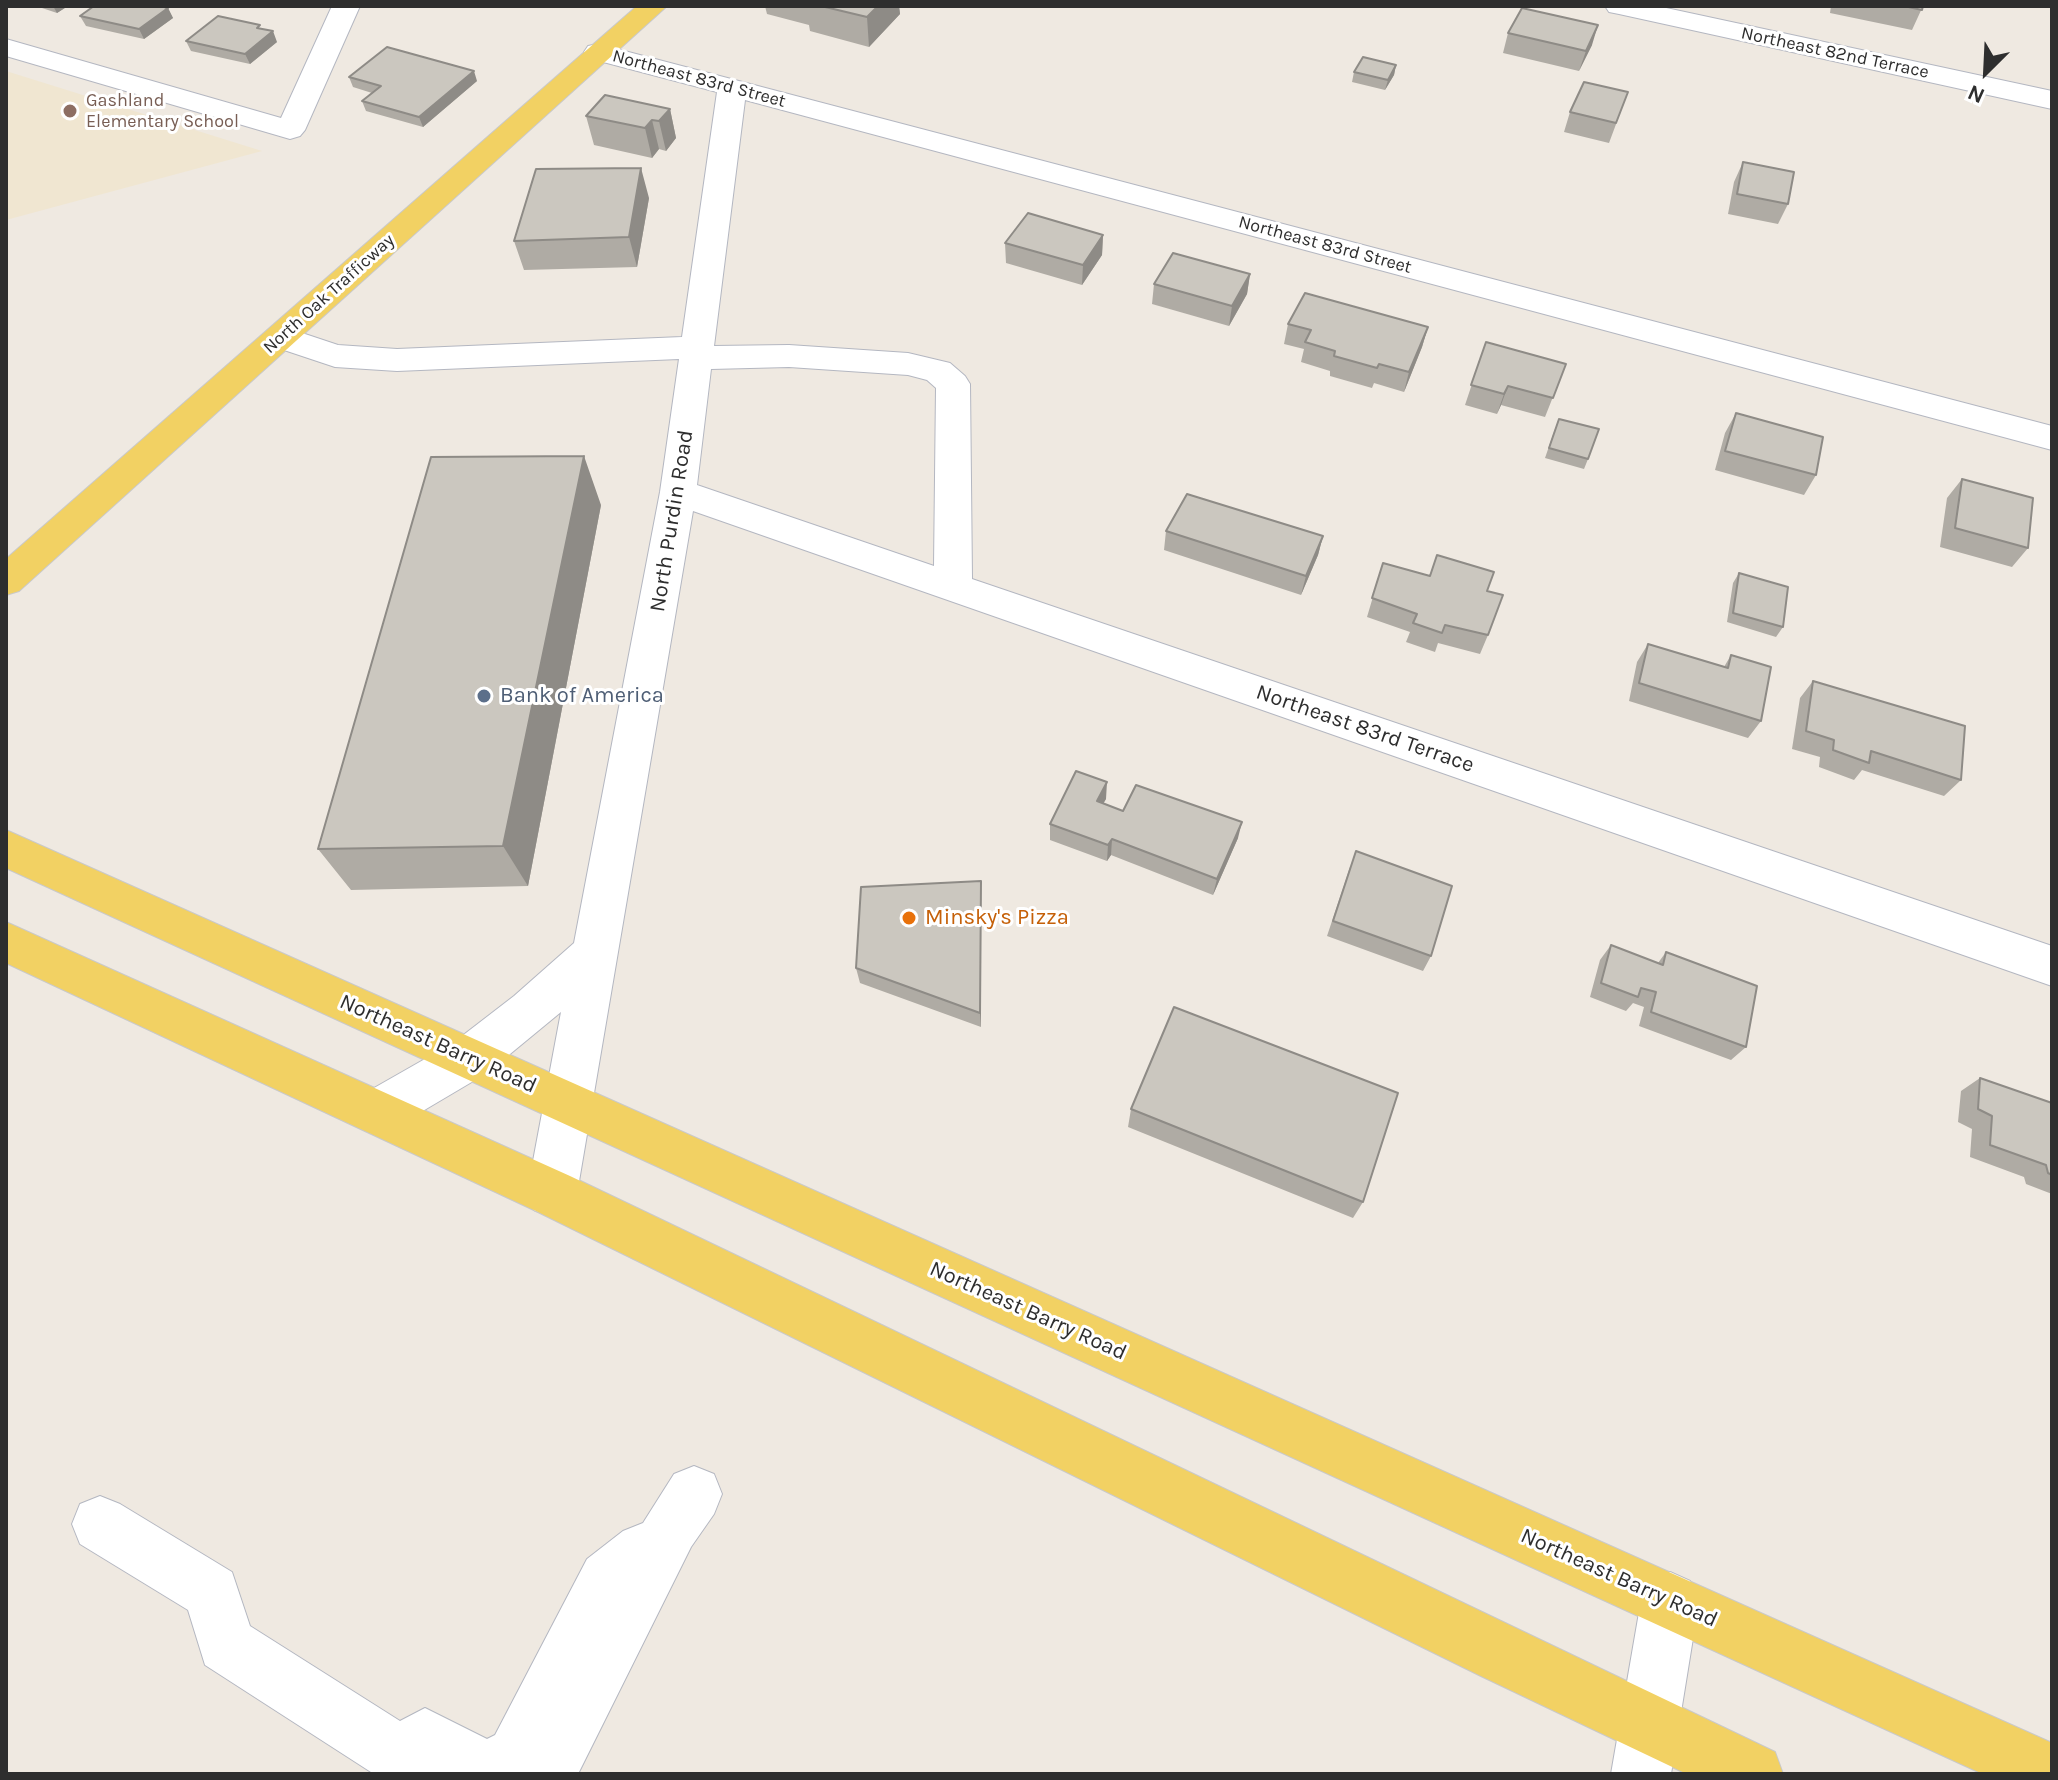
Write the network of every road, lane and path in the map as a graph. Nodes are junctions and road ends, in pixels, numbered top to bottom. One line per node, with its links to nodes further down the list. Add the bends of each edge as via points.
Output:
1 (346, 6): 4 (street, via 290,130)
2 (653, 6): 5 (main road, North Oak Trafficway)
3 (1619, 6): 7 (street, Northeast 82nd Terrace)
4 (6, 47)
5 (598, 52): 6 (street, Northeast 83rd Street); 8 (main road, North Oak Trafficway)
6 (732, 87): 9 (street, North Purdin Road); 10 (street, Northeast 83rd Street)
7 (2052, 100)
8 (281, 337): 9 (street, via 335,356 397,360); 12 (main road, North Oak Trafficway)
9 (697, 353): 11 (street, North Purdin Road); 13 (street, via 908,364 938,371 953,384)
10 (2052, 438)
11 (678, 492): 13 (street, Northeast 83rd Terrace); 16 (street, North Purdin Road)
12 (6, 581)
13 (953, 587): 17 (street, Northeast 83rd Terrace)
14 (6, 848): 18 (main road, Northeast Barry Road)
15 (6, 942): 20 (main road)
16 (595, 953): 18 (street); 19 (street, North Purdin Road)
17 (2052, 966)
18 (470, 1058): 19 (main road, Northeast Barry Road); 20 (street)
19 (568, 1103): 21 (street, North Purdin Road); 25 (main road, Northeast Barry Road)
20 (377, 1112): 21 (main road)
21 (552, 1193): 26 (main road)
22 (694, 1494): 24 (street)
23 (100, 1524): 27 (street, via 212,1592 226,1644)
24 (660, 1548): 27 (street, via 643,1551 607,1579 516,1756 489,1773 425,1738); 28 (street)
25 (1670, 1601): 26 (street); 30 (main road, Northeast Barry Road)
26 (1646, 1750): 29 (main road)
27 (418, 1767)
28 (546, 1774)
29 (1753, 1774)
30 (2051, 1774)

